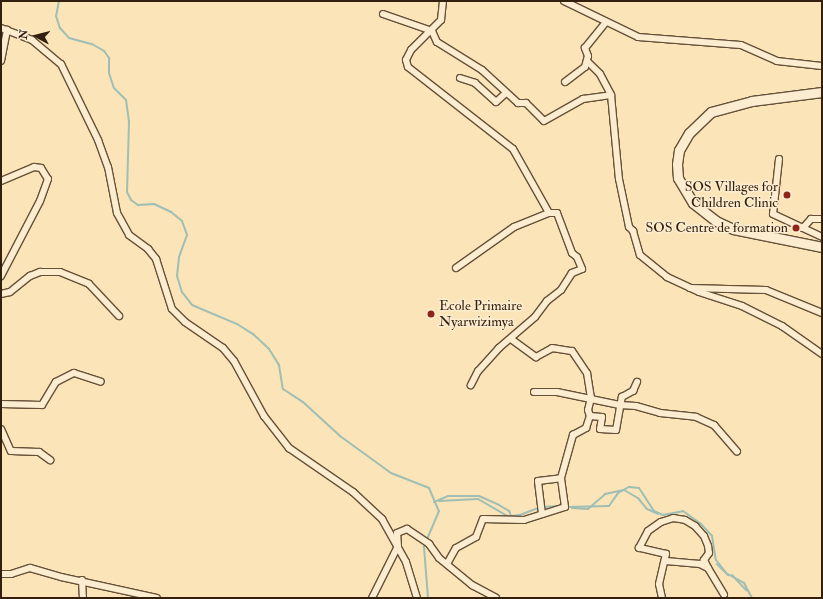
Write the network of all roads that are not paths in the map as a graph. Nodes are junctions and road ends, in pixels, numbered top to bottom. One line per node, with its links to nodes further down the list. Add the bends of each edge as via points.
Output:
1 (443, 1): 6 (street, via 441,20)
2 (564, 1): 4 (street)
3 (383, 14): 6 (street)
4 (606, 22): 8 (street, via 585,48); 9 (street, via 638,37 741,45 777,61)
5 (4, 29): 7 (street); 43 (street, via 32,40 61,64 98,140 108,167 117,213 129,235 148,249 156,259 172,309 185,322 222,348 234,361 264,416 288,448 363,500 382,519)
6 (432, 31): 13 (street, via 437,42 482,70); 17 (street, via 411,50 406,60 408,67 512,149)
7 (1, 61)
8 (586, 61): 11 (street, via 585,67 577,75); 14 (street, via 600,74)
9 (822, 66)
10 (460, 78): 13 (street, via 475,83 496,102)
11 (565, 82)
12 (822, 92): 21 (street, via 745,102 711,112 689,133 679,150 677,164 678,178 693,202 716,221 733,229)
13 (506, 94): 14 (street, via 518,103 526,103 544,121 583,99)
14 (611, 95): 24 (street, via 619,179 636,248 640,255 661,273)
15 (779, 159): 19 (street, via 773,214)
16 (1, 181): 23 (street, via 34,167 41,168 48,179 44,194)
17 (548, 213): 22 (street, via 514,227); 28 (street, via 557,213 572,253 577,257 582,269 572,273 561,290 546,301 535,317)
18 (822, 219): 19 (street, via 811,220)
19 (803, 228): 20 (street)
20 (822, 237)
21 (822, 247)
22 (456, 268)
23 (1, 276)
24 (690, 288): 26 (street, via 766,290); 29 (street, via 742,306 782,326)
25 (1, 294): 27 (street, via 10,292 30,276 40,272 60,272 89,284)
26 (822, 313)
27 (119, 316)
28 (511, 339): 32 (street, via 478,371); 34 (street, via 536,357 552,348 572,351 587,373)
29 (822, 354)
30 (101, 382): 35 (street, via 74,373 56,382 42,405)
31 (638, 382): 36 (street, via 633,391 622,397)
32 (471, 385)
33 (534, 392): 34 (street, via 557,392)
34 (591, 398): 36 (street); 37 (street, via 588,410)
35 (1, 404)
36 (620, 406): 37 (street, via 616,430 600,429 602,417); 39 (street, via 636,406 660,413 696,417 714,424)
37 (590, 416): 41 (street, via 586,428 573,435)
38 (1, 429): 40 (street, via 11,451 40,452)
39 (737, 451)
40 (50, 460)
41 (561, 478): 42 (street, via 565,507); 42 (street, via 538,481)
42 (542, 514): 45 (street, via 524,520 483,519 476,537 456,548)
43 (398, 546): 45 (street, via 397,533 407,529 429,544); 52 (street); 53 (street, via 413,578)
44 (666, 561): 46 (street, via 700,564); 46 (street, via 666,554 639,548 645,535 661,522 673,518 686,520 704,536 709,553 704,560); 55 (street, via 659,584)
45 (447, 564): 54 (street, via 472,585)
46 (708, 568): 49 (street)
47 (1, 574): 48 (street, via 11,574 30,568)
48 (82, 580): 50 (street); 51 (street)
49 (724, 595)
50 (83, 598)
51 (157, 598)
52 (372, 598)
53 (417, 598)
54 (496, 598)
55 (662, 598)

